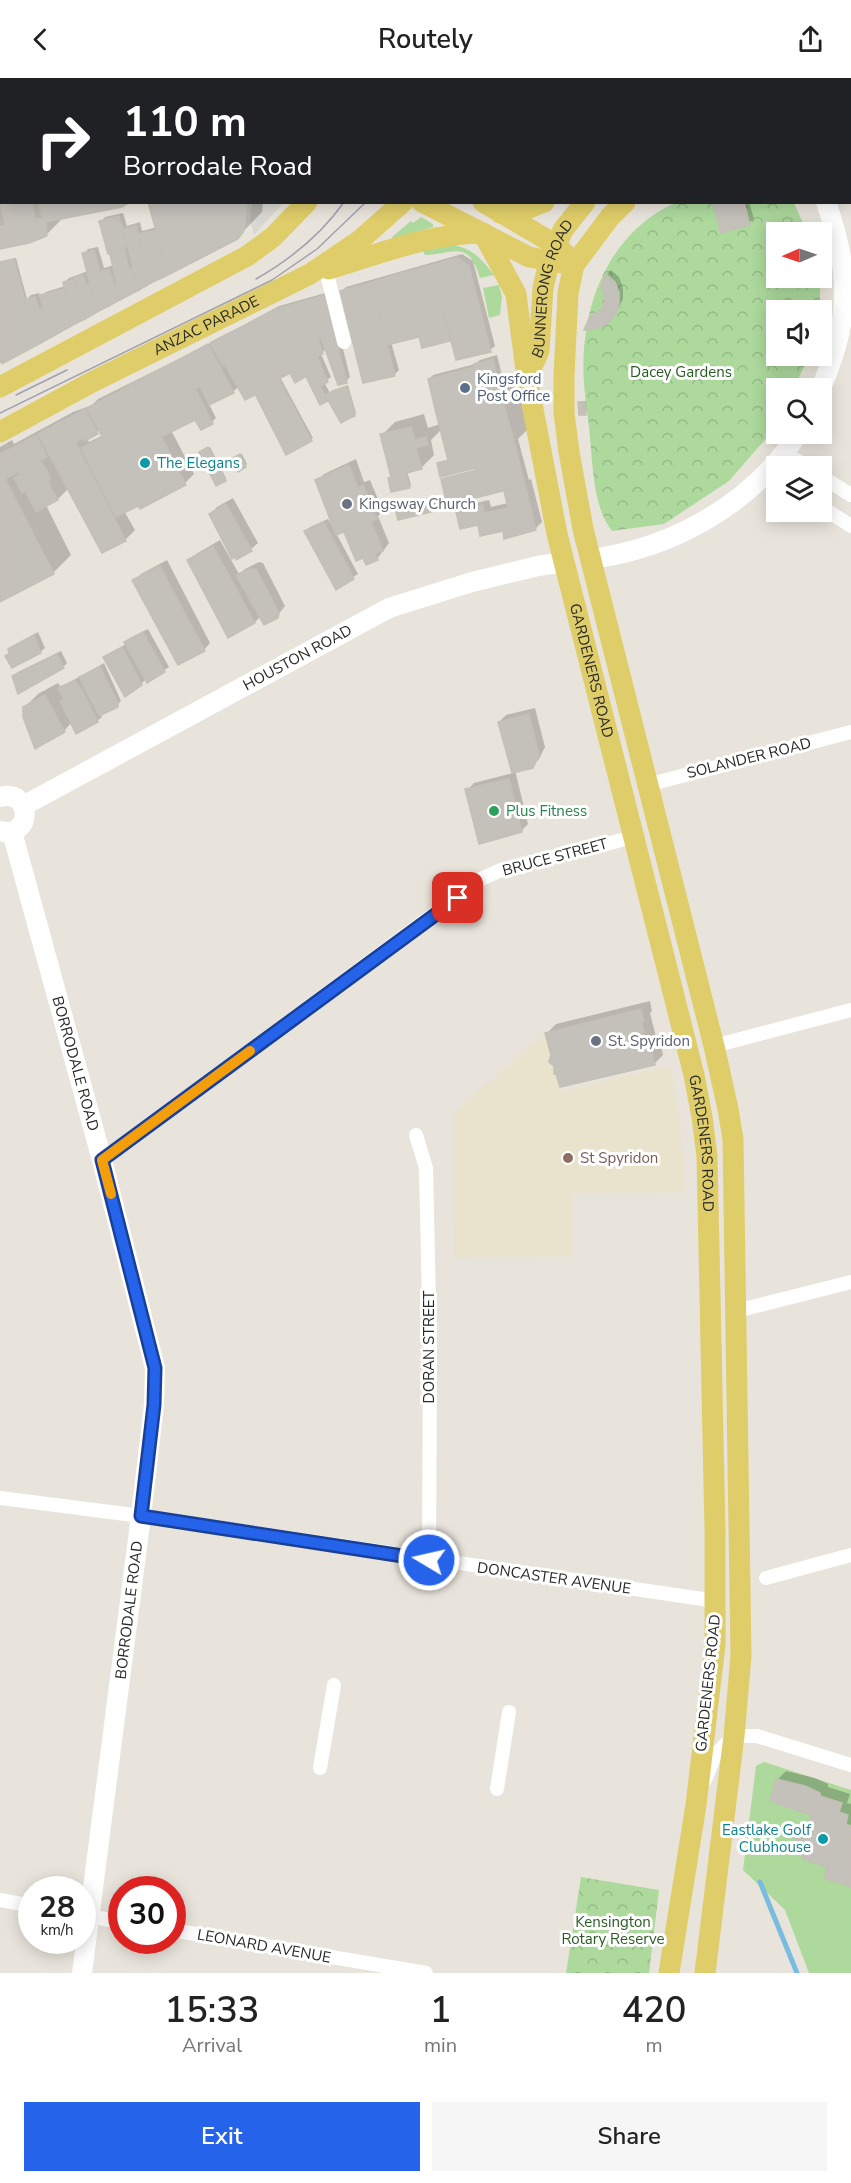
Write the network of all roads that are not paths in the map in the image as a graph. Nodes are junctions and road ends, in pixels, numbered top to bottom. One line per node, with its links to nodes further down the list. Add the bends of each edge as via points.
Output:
1 (305, 204): 18 (main road, via 273,237 247,256)
2 (402, 204): 12 (main road, ANZAC PARADE)
3 (426, 204): 9 (main road)
4 (539, 204): 8 (main road, via 519,212)
5 (584, 204): 10 (main road, BUNNERONG ROAD)
6 (623, 204): 11 (main road, BUNNERONG ROAD)
7 (827, 204): 13 (street, via 840,242)
8 (487, 205): 10 (main road)
9 (483, 233): 10 (main road, via 529,257); 12 (main road, via 436,238); 16 (main road, GARDENERS ROAD, via 516,294)
10 (552, 253): 11 (main road); 16 (main road, BUNNERONG ROAD, via 543,288 539,351)
11 (574, 265): 29 (main road, GARDENERS ROAD, via 568,293 564,413)
12 (318, 272): 15 (street); 19 (main road, ANZAC PARADE, via 93,381)
13 (848, 299): 14 (street)
14 (847, 321): 17 (street)
15 (344, 342)
16 (527, 378): 30 (main road, GARDENERS ROAD)
17 (824, 378)
18 (0, 387)
19 (0, 432)
20 (791, 444): 21 (street)
21 (785, 453): 22 (street); 23 (street)
22 (783, 456)
23 (790, 456)
24 (766, 480): 29 (street, via 693,528 652,546)
25 (832, 483): 26 (street)
26 (851, 495)
27 (832, 514): 28 (street)
28 (851, 526)
29 (591, 559): 30 (street, HOUSTON ROAD); 32 (main road, GARDENERS ROAD)
30 (564, 562): 34 (street, HOUSTON ROAD, via 472,582 389,608); 36 (main road, GARDENERS ROAD)
31 (851, 732): 32 (street, SOLANDER ROAD)
32 (647, 785): 38 (main road, GARDENERS ROAD)
33 (1, 794): 34 (street, via 15,798)
34 (23, 806): 35 (street, via 23,823)
35 (6, 832): 40 (street, BORRODALE ROAD)
36 (634, 837): 40 (street, BRUCE STREET, via 501,870 481,879); 48 (main road, GARDENERS ROAD, via 694,1075 706,1146)
37 (851, 1010): 38 (street)
38 (714, 1046): 42 (main road, GARDENERS ROAD, via 733,1139)
39 (416, 1135): 46 (street, DORAN STREET, via 426,1168)
40 (102, 1160): 44 (street, BORRODALE ROAD, via 155,1368)
41 (851, 1282): 42 (street)
42 (736, 1311): 51 (main road, GARDENERS ROAD, via 741,1656)
43 (0, 1498): 44 (street, DONCASTER AVENUE)
44 (141, 1516): 46 (street, DONCASTER AVENUE); 56 (street, BORRODALE ROAD)
45 (851, 1555): 47 (street)
46 (429, 1560): 48 (street, DONCASTER AVENUE)
47 (766, 1578)
48 (716, 1601): 55 (main road, GARDENERS ROAD, via 715,1645)
49 (334, 1685): 53 (street)
50 (509, 1712): 54 (street)
51 (734, 1736): 52 (street, via 757,1736); 55 (street, via 715,1755); 64 (main road, GARDENERS ROAD)
52 (851, 1765)
53 (320, 1768)
54 (497, 1789)
55 (696, 1804): 63 (main road, GARDENERS ROAD)
56 (92, 1876)
57 (0, 1900): 58 (street)
58 (18, 1903)
59 (186, 1932): 62 (street, LEONARD AVENUE)
60 (83, 1954): 61 (street, BORRODALE ROAD)
61 (82, 1973)
62 (426, 1973)
63 (669, 1973)
64 (705, 1973)

